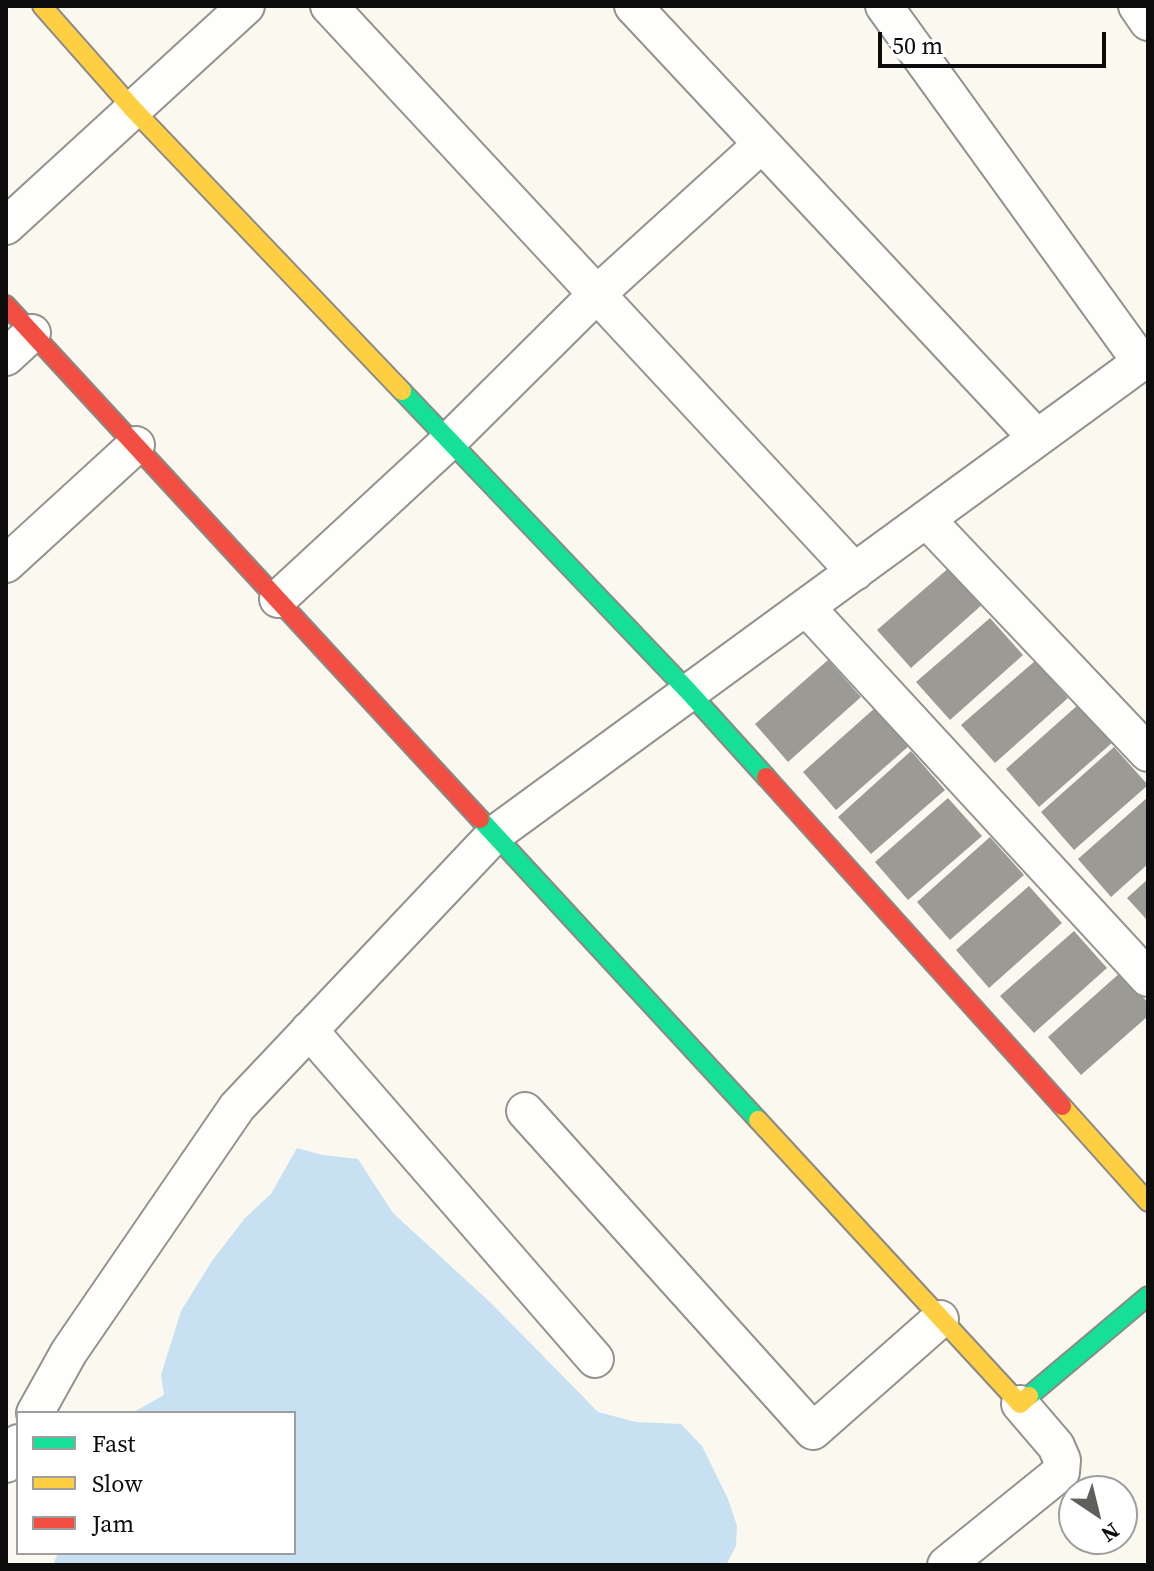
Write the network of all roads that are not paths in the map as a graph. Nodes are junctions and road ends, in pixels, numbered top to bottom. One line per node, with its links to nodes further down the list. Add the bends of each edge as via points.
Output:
1 (42, 6): 8 (street)
2 (246, 6): 8 (street)
3 (329, 6): 11 (street)
4 (633, 6): 9 (street)
5 (884, 6): 14 (street)
6 (1137, 6): 7 (street)
7 (1148, 22)
8 (133, 109): 10 (street); 16 (street)
9 (762, 144): 11 (street); 15 (street)
10 (6, 226)
11 (597, 294): 16 (street); 20 (street)
12 (6, 305): 13 (street)
13 (19, 345): 17 (street)
14 (1144, 360): 15 (street)
15 (1037, 438): 18 (street)
16 (449, 441): 21 (street); 23 (street)
17 (136, 445): 19 (street); 21 (street)
18 (926, 519): 20 (street); 24 (street)
19 (6, 564)
20 (855, 572): 22 (street)
21 (278, 599): 25 (street)
22 (806, 607): 23 (street); 26 (street)
23 (689, 692): 25 (street); 29 (street)
24 (1148, 753)
25 (495, 834): 27 (street); 31 (street)
26 (1148, 978)
27 (309, 1030): 32 (street); 34 (street, via 237,1107 69,1352)
28 (525, 1111): 31 (street, via 813,1431)
29 (1148, 1202)
30 (1148, 1296): 33 (street)
31 (940, 1319): 33 (street)
32 (595, 1359)
33 (1020, 1404): 37 (street, via 1056,1446 1061,1472)
34 (36, 1411)
35 (16, 1446): 36 (street)
36 (6, 1464)
37 (946, 1565)

